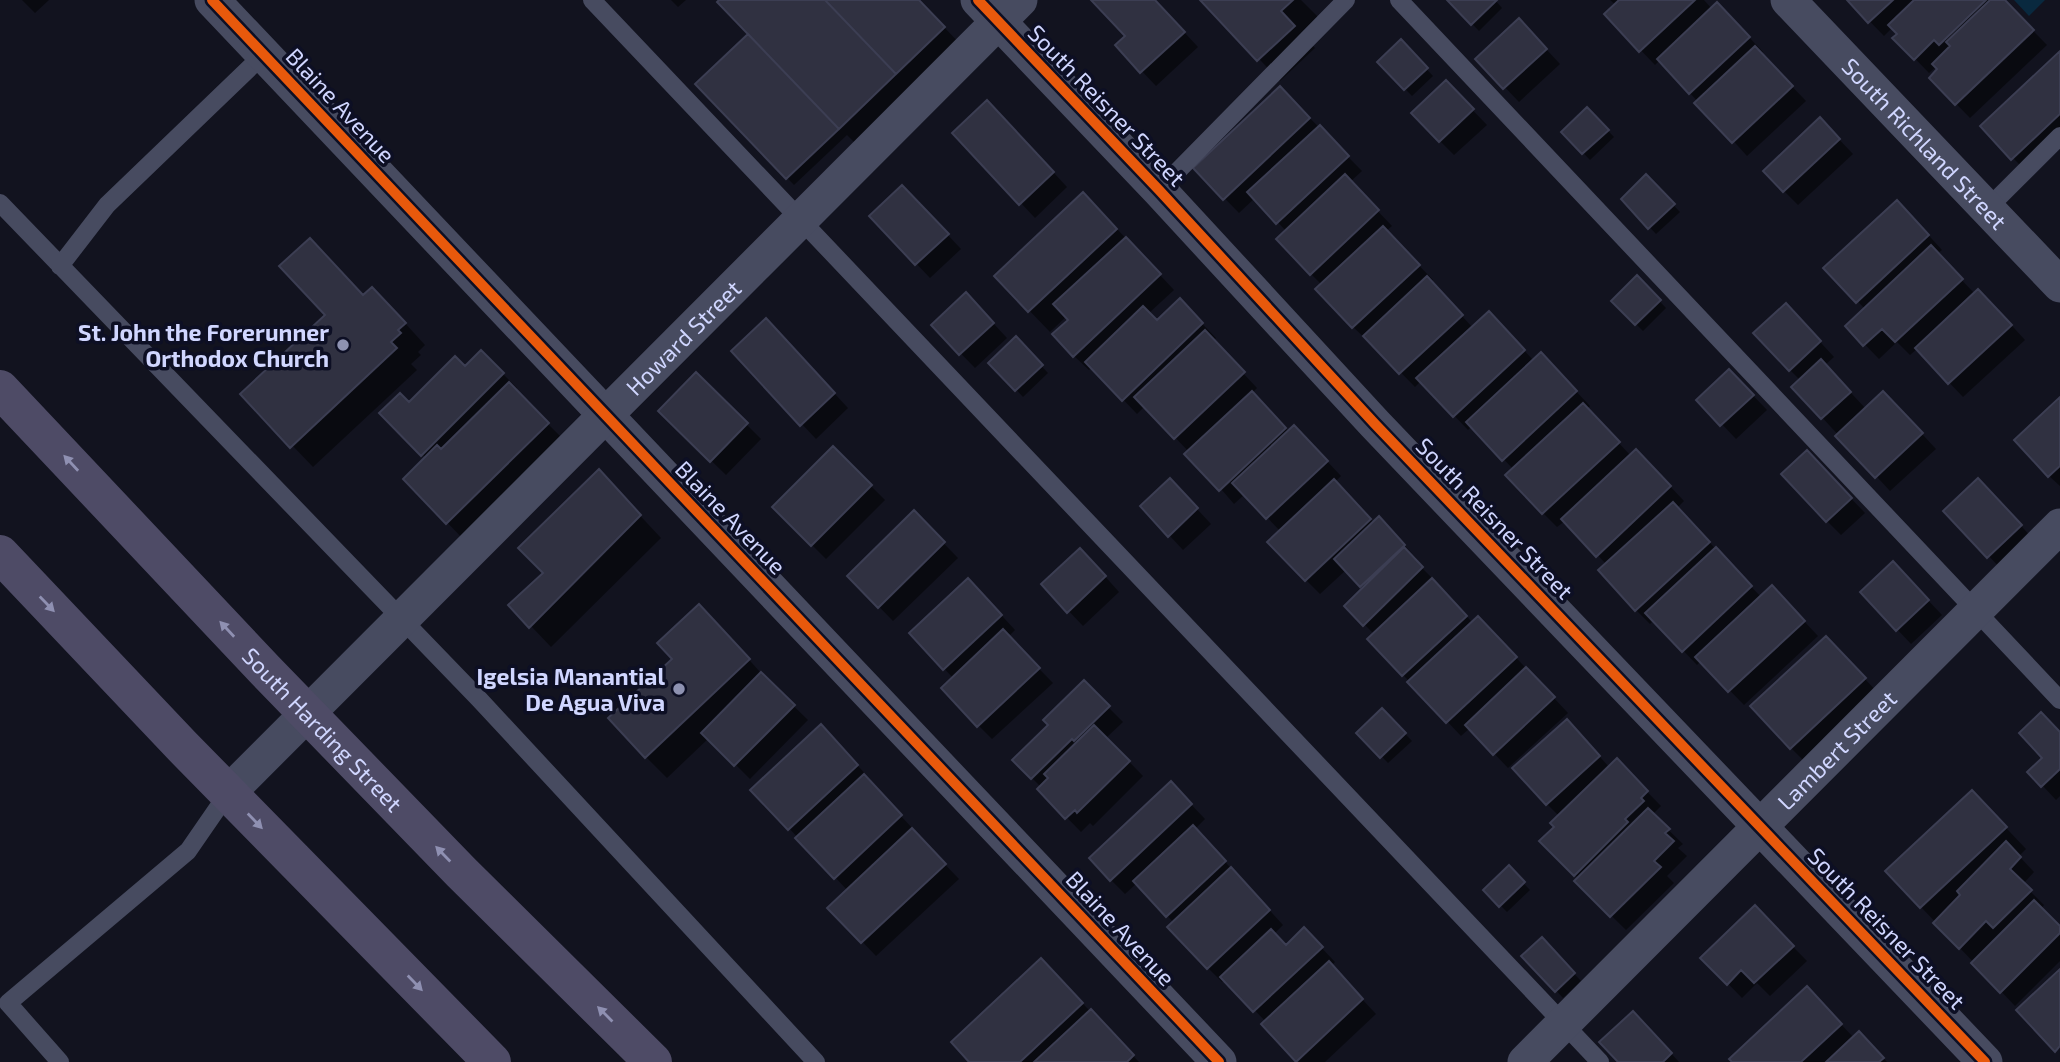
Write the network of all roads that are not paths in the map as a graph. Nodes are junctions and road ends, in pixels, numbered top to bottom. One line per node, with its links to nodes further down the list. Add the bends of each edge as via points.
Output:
1 (212, 0): 7 (street, Blaine Avenue)
2 (592, 0): 12 (lane)
3 (1346, 0): 9 (lane)
4 (1399, 0): 19 (lane)
5 (1788, 0): 11 (street, South Richland Street)
6 (999, 7): 9 (street, South Reisner Street); 12 (street, Howard Street)
7 (264, 54): 13 (lane, via 107,205); 16 (street, Blaine Avenue)
8 (2060, 136): 11 (lane)
9 (1159, 190): 24 (street, South Reisner Street, via 1375,424)
10 (0, 203): 13 (lane)
11 (1987, 209): 14 (street, South Richland Street)
12 (801, 219): 16 (street, Howard Street); 26 (lane)
13 (60, 266): 20 (lane)
14 (2060, 285)
15 (0, 389): 22 (main road, South Harding Street, one-way to 15)
16 (605, 416): 20 (street, Howard Street); 31 (street, Blaine Avenue)
17 (2060, 526): 19 (street, Lambert Street)
18 (0, 554): 23 (main road, one-way to 23)
19 (1975, 611): 21 (lane); 24 (street, Lambert Street)
20 (401, 620): 22 (street, Howard Street); 30 (lane)
21 (2060, 700)
22 (308, 714): 23 (street, Howard Street); 29 (main road, South Harding Street, one-way to 22)
23 (228, 793): 25 (lane, via 188,852); 28 (main road, one-way to 28)
24 (1760, 826): 26 (street, Lambert Street); 34 (street, South Reisner Street)
25 (4, 1006): 27 (lane)
26 (1563, 1024): 32 (street, Lambert Street); 33 (lane)
27 (60, 1062)
28 (492, 1062)
29 (653, 1062)
30 (816, 1062)
31 (1219, 1062)
32 (1525, 1062)
33 (1600, 1062)
34 (1985, 1062)

